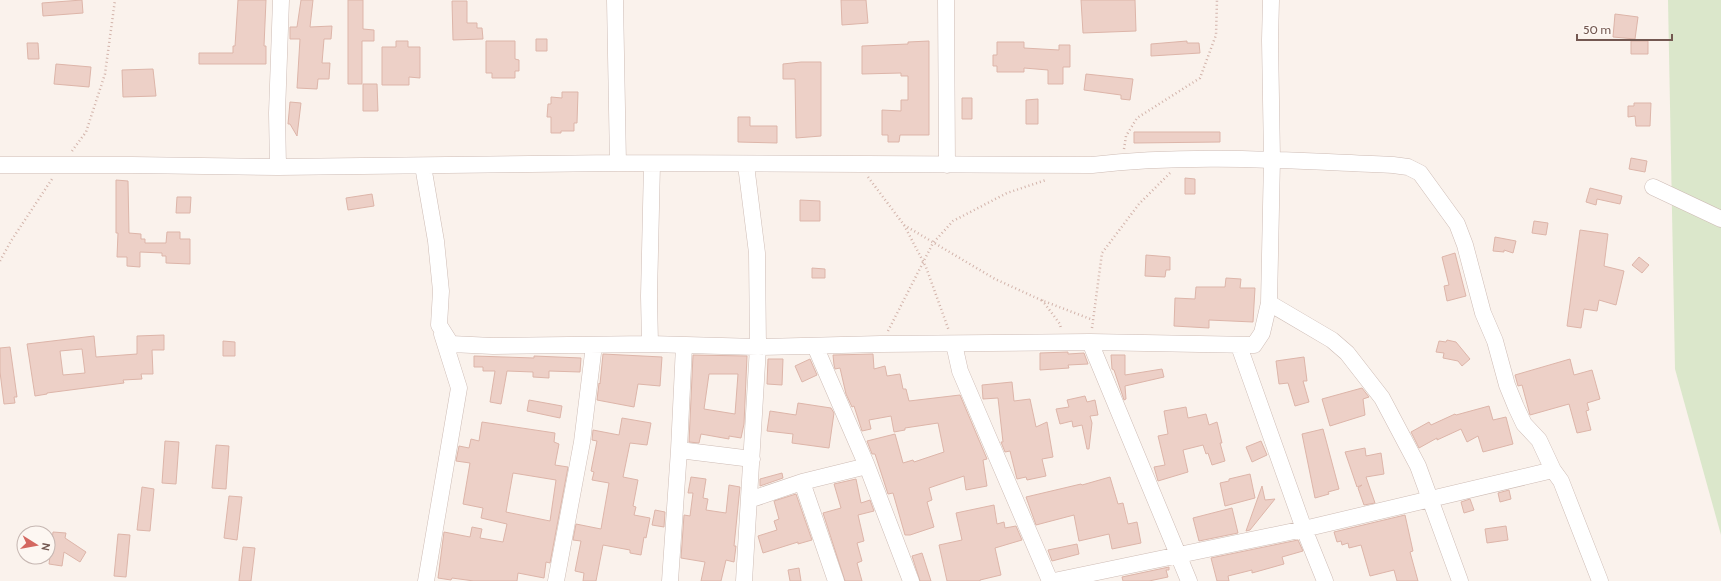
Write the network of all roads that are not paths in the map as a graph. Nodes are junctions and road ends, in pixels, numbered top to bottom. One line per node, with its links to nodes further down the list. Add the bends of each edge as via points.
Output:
1 (281, 0): 12 (street)
2 (614, 0): 6 (street)
3 (946, 0): 10 (street)
4 (1271, 0): 5 (street)
5 (1272, 159): 10 (street, via 1184,158 1092,165); 15 (street); 28 (street, via 1393,165 1408,167 1420,173 1457,224 1507,385 1524,424 1539,440)
6 (618, 164): 7 (street); 11 (street)
7 (652, 164): 9 (street); 18 (street)
8 (0, 165): 12 (street)
9 (746, 165): 10 (street); 24 (street, via 757,253)
10 (947, 165)
11 (423, 166): 12 (street); 16 (street, via 436,241 441,291)
12 (278, 168)
13 (1653, 187): 14 (street)
14 (1721, 219)
15 (1269, 303): 23 (street, via 1262,333 1254,345); 31 (street, via 1332,340 1354,361 1382,398 1408,444)
16 (439, 325): 20 (street, via 451,344); 34 (street, via 458,388)
17 (1090, 342): 19 (street); 23 (street); 33 (street)
18 (650, 344): 20 (street); 21 (street)
19 (954, 344): 22 (street); 40 (street, via 960,371)
20 (594, 345): 35 (street, via 582,442)
21 (684, 346): 24 (street); 25 (street)
22 (815, 346): 24 (street); 27 (street)
23 (1239, 346): 32 (street)
24 (758, 347): 26 (street)
25 (679, 450): 26 (street); 36 (street)
26 (752, 459): 30 (street)
27 (867, 466): 29 (street); 39 (street)
28 (1553, 470): 31 (street); 45 (street, via 1564,488)
29 (802, 482): 30 (street); 38 (street)
30 (749, 500): 37 (street)
31 (1430, 500): 32 (street); 44 (street)
32 (1304, 529): 33 (street); 43 (street)
33 (1178, 555): 41 (street); 42 (street)
34 (426, 581)
35 (556, 581)
36 (670, 581)
37 (744, 581)
38 (836, 581)
39 (911, 581)
40 (1050, 581)
41 (1054, 581)
42 (1189, 581)
43 (1325, 581)
44 (1460, 581)
45 (1600, 581)

